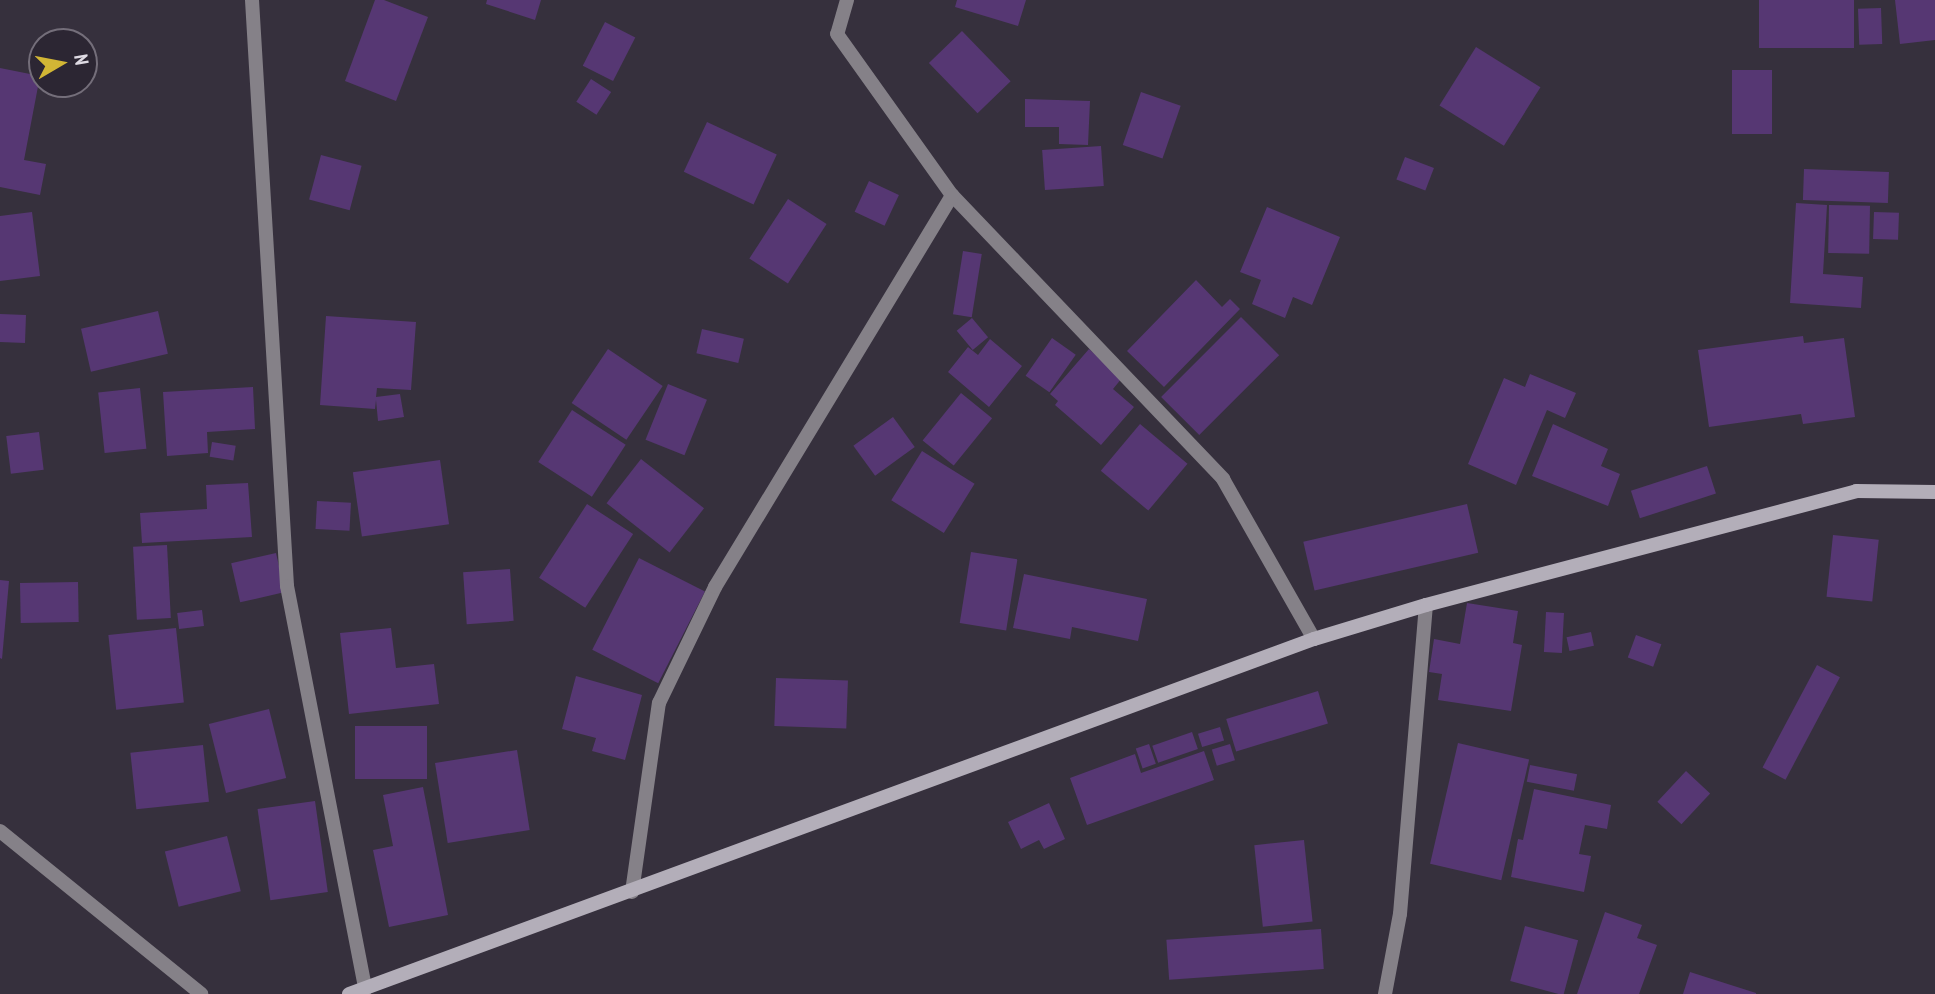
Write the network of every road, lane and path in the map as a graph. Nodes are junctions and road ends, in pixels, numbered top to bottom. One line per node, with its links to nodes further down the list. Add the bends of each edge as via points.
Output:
1 (252, 0): 9 (street, via 287,586)
2 (847, 0): 3 (street, via 837,34)
3 (952, 195): 6 (street, via 1223,479); 8 (street, via 715,587 659,703)
4 (1935, 492): 5 (street, via 1856,491)
5 (1426, 605): 6 (street); 12 (street, via 1400,914)
6 (1314, 639): 8 (street)
7 (0, 831): 10 (street)
8 (632, 892): 9 (street)
9 (365, 992): 11 (street)
10 (201, 994)
11 (349, 994)
12 (1385, 994)

